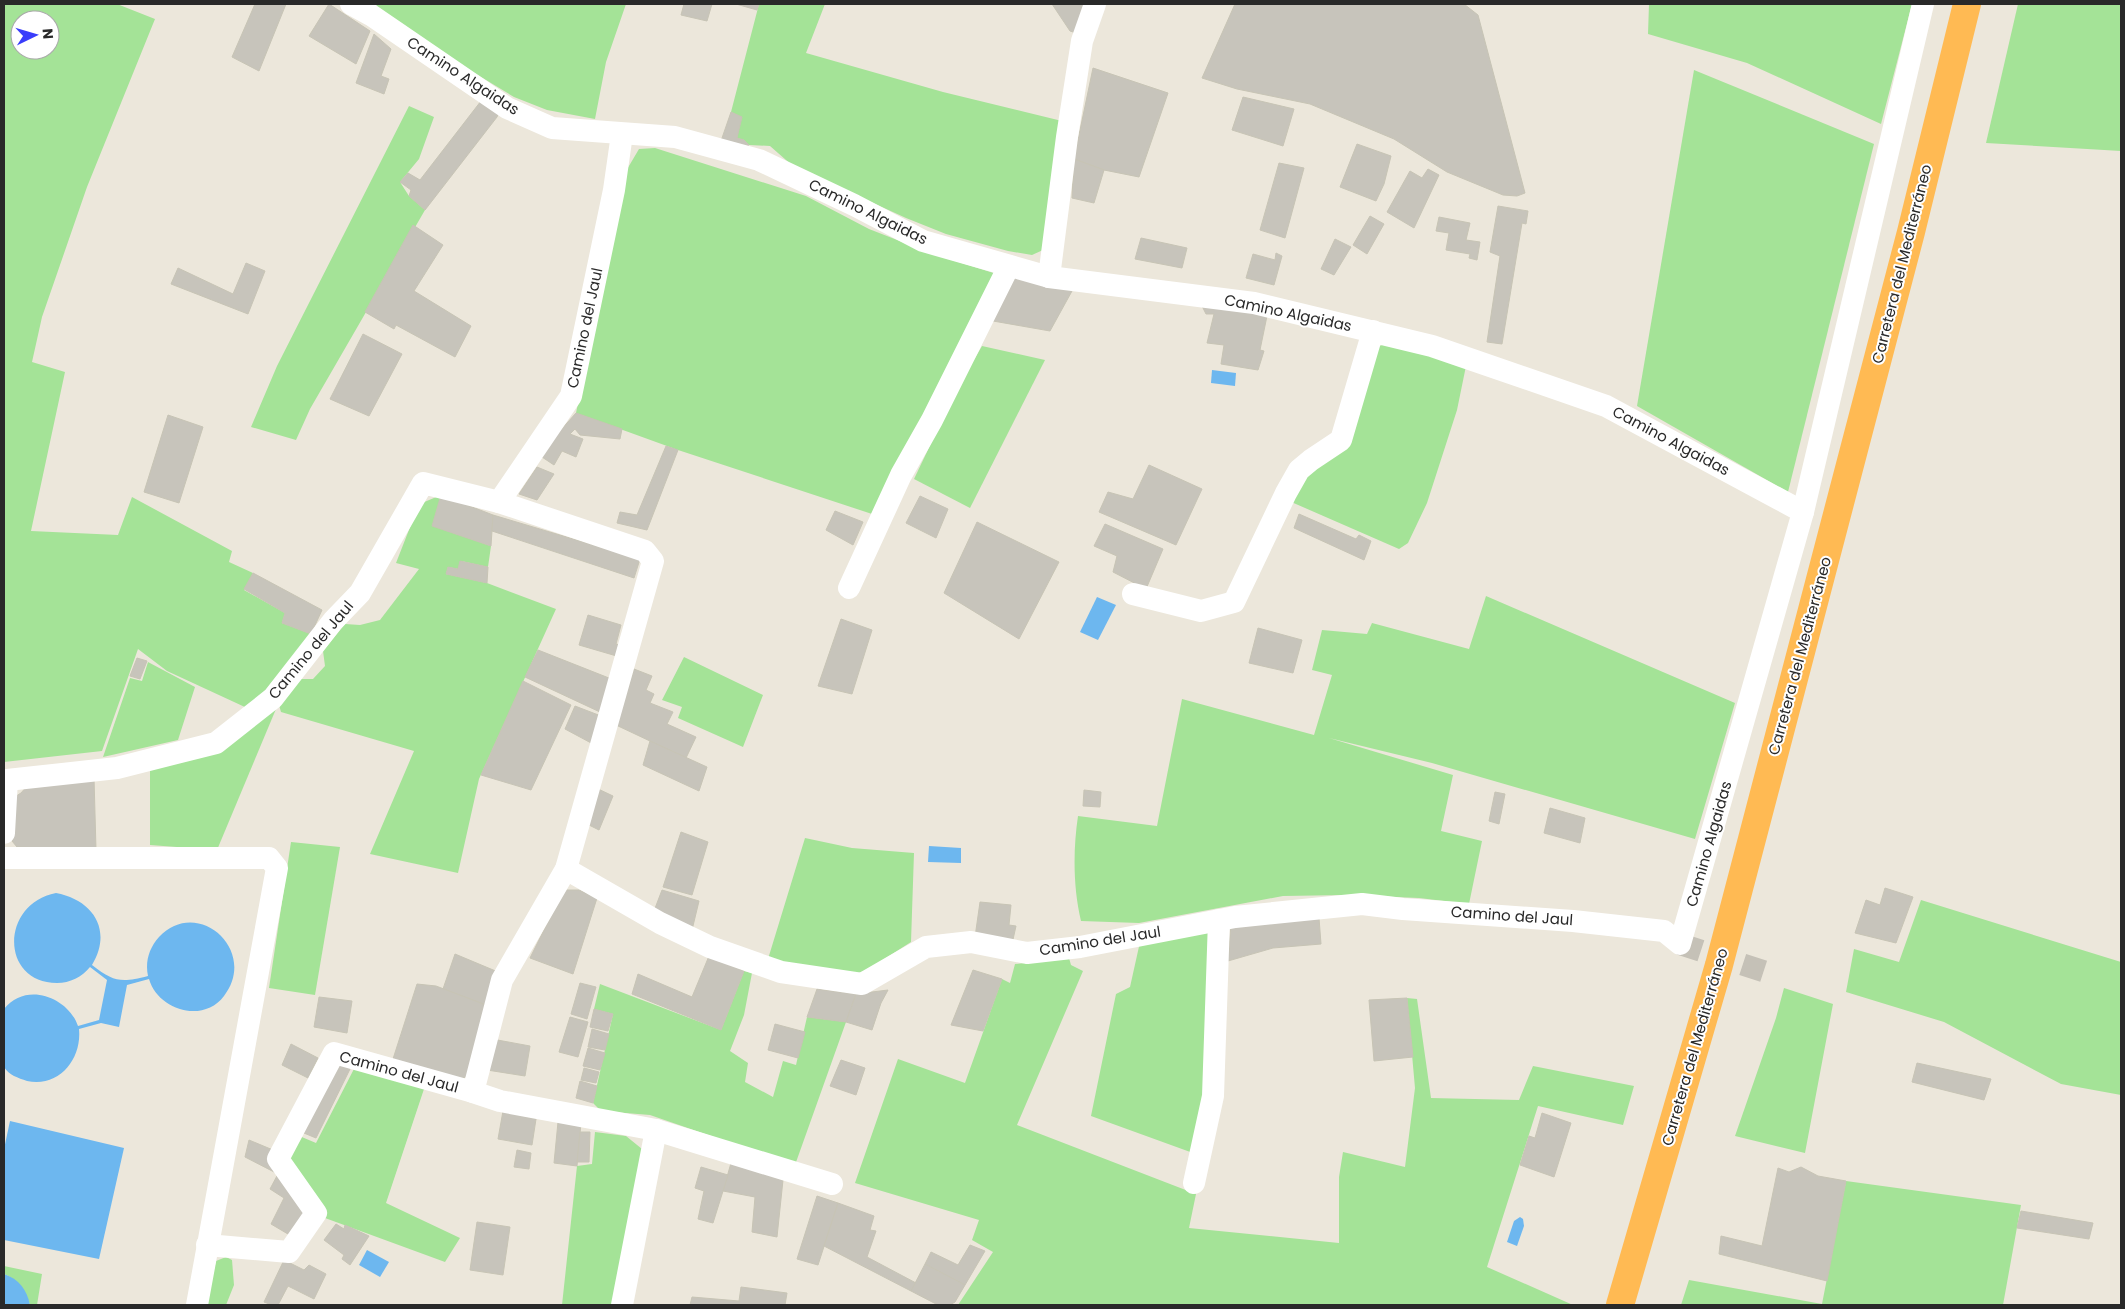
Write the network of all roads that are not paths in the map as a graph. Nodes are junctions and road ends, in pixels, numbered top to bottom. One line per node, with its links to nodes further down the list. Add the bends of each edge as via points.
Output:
1 (351, 4): 5 (street, Camino Algaidas, via 507,108 552,128)
2 (1095, 4): 7 (street, via 1082,41)
3 (1924, 4): 10 (street)
4 (1967, 4): 26 (highway, Carretera del Mediterráneo, via 1911,232 1722,955)
5 (622, 134): 6 (street, Camino Algaidas, via 674,137 759,160 923,241); 9 (street, Camino del Jaul, via 614,190 571,396)
6 (1009, 266): 7 (street, Camino Algaidas); 11 (street, via 932,420 901,474)
7 (1049, 277): 8 (street, Camino Algaidas, via 1254,303)
8 (1373, 331): 10 (street, Camino Algaidas, via 1432,346 1606,406); 12 (street, via 1341,440 1300,470 1234,602 1202,611)
9 (499, 502): 13 (street, Camino del Jaul, via 423,483 360,593 333,621 273,698 216,744 117,768); 16 (street, Camino del Jaul, via 645,551 653,561)
10 (1803, 512): 18 (street, Camino Algaidas)
11 (849, 588)
12 (1133, 594)
13 (6, 779): 14 (street, Camino del Jaul)
14 (4, 833)
15 (4, 858): 23 (street, via 269,858 277,868)
16 (566, 869): 17 (street, Camino del Jaul, via 660,923 710,947 781,972 862,984 926,947 971,942 1028,953 1080,947); 19 (street, Camino del Jaul, via 502,980)
17 (1219, 920): 18 (street, Camino del Jaul, via 1362,904 1573,920 1664,931); 21 (street, via 1212,1096)
18 (1680, 944)
19 (473, 1092): 20 (street, via 500,1101); 23 (street, Camino del Jaul, via 334,1053 278,1159 316,1213 289,1252)
20 (656, 1130): 22 (street); 25 (street)
21 (1194, 1183)
22 (832, 1184)
23 (207, 1245): 24 (street)
24 (198, 1305)
25 (622, 1305)
26 (1620, 1305)

